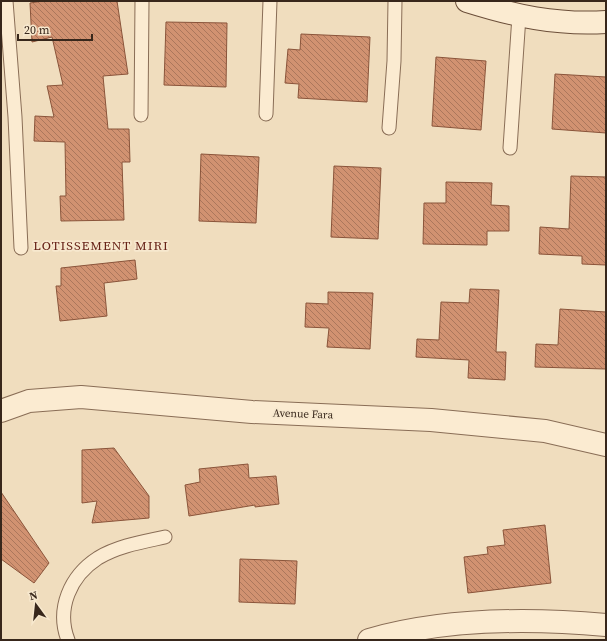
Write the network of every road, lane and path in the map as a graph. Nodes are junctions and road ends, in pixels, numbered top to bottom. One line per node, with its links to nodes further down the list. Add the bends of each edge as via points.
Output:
1 (6, 1): 12 (lane)
2 (142, 1): 9 (lane)
3 (270, 1): 8 (lane)
4 (395, 1): 10 (lane)
5 (467, 1): 6 (street)
6 (519, 16): 7 (street, via 579,24); 11 (lane)
7 (606, 22)
8 (266, 114)
9 (141, 115)
10 (389, 128)
11 (510, 148)
12 (21, 248)
13 (1, 411): 14 (street, Avenue Fara, via 29,401 81,397 252,412 430,420 545,431)
14 (606, 445)
15 (165, 537): 17 (lane, via 115,550 97,558 81,572 71,586 63,615)
16 (606, 625): 18 (street, via 560,621 463,624 398,632)
17 (68, 640)
18 (369, 640)

